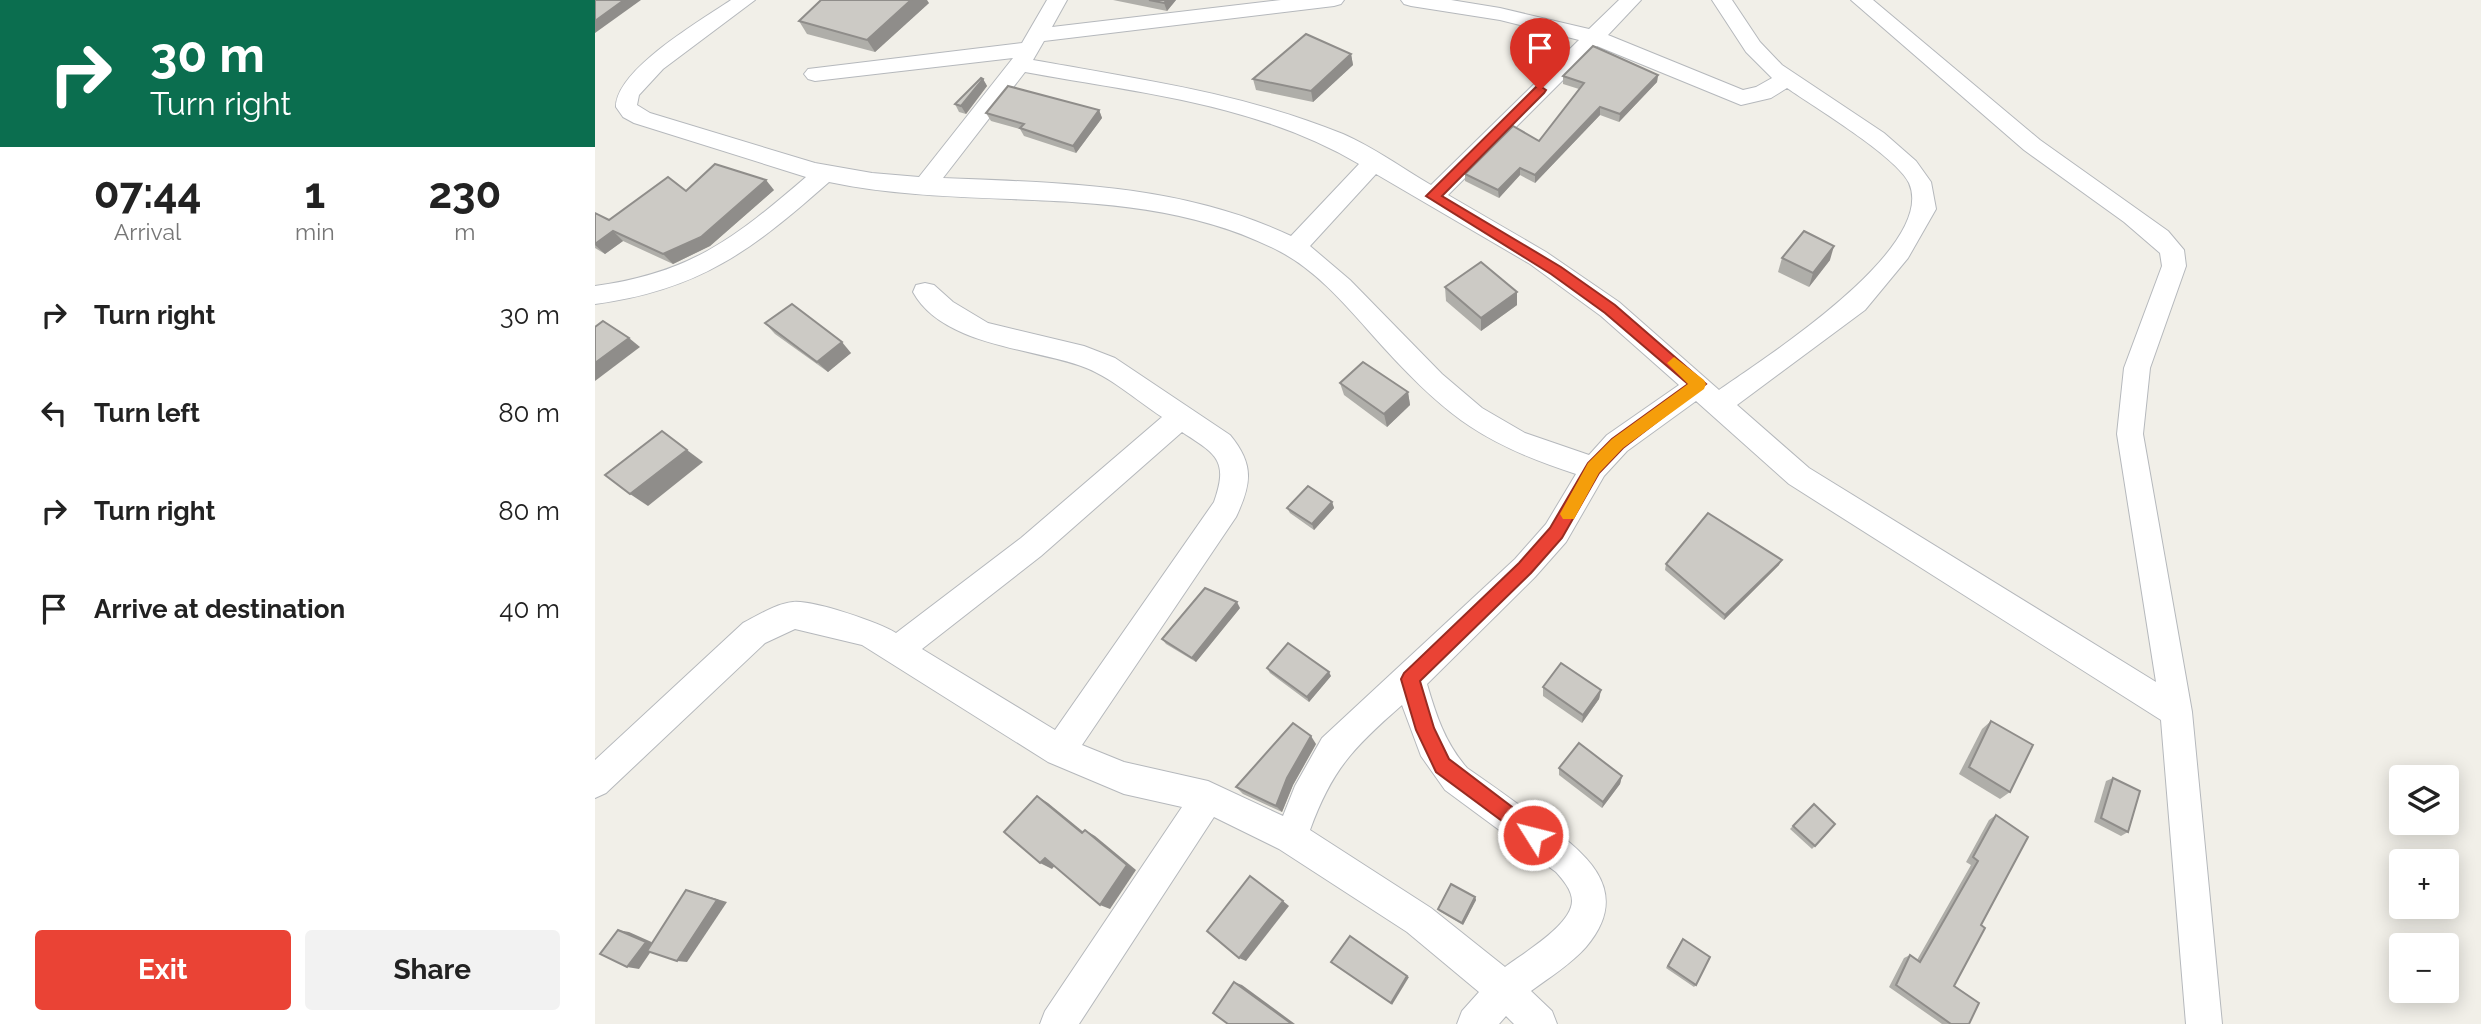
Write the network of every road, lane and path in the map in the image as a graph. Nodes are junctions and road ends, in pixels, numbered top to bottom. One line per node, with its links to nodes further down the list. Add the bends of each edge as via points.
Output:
1 (745, 0): 13 (street, via 647,70 628,93 629,111)
2 (1057, 0): 9 (street)
3 (1334, 0): 9 (street)
4 (1411, 0): 8 (street, via 1500,14)
5 (1631, 0): 8 (street)
6 (1722, 0): 11 (street, via 1753,47)
7 (1861, 0): 24 (street, via 2032,145 2172,250 2174,267 2137,368 2130,434)
8 (1594, 37): 11 (street, via 1741,98 1763,93); 15 (street)
9 (1029, 49): 10 (street); 12 (street, via 1305,126); 14 (street)
10 (814, 74)
11 (1787, 79): 19 (street, via 1876,138 1908,167 1920,182 1924,209 1900,252 1856,303 1827,327)
12 (1374, 162): 15 (street); 16 (street)
13 (825, 173): 14 (street); 18 (street, via 764,226 690,274 654,287)
14 (927, 183): 16 (street, via 1116,196 1175,205)
15 (1433, 196): 19 (street, via 1538,258 1610,309)
16 (1294, 248): 21 (street, via 1322,268 1419,370 1474,417 1543,453)
17 (925, 292): 20 (street, via 981,331 1106,365)
18 (595, 295)
19 (1709, 394): 21 (street, via 1627,436); 24 (street, via 1799,476)
20 (1182, 416): 22 (street, via 1031,547); 25 (street, via 1233,457 1236,477 1226,508)
21 (1594, 468): 23 (street, via 1556,533)
22 (899, 649): 25 (street); 26 (street, via 869,633 811,618 779,619 754,633)
23 (1410, 679): 28 (street, via 1333,749 1306,797); 29 (street, via 1425,730 1442,766 1568,860 1589,890 1590,905 1568,941)
24 (2176, 712): 33 (street)
25 (1059, 751): 27 (street, via 1124,778)
26 (595, 782)
27 (1208, 797): 28 (street); 30 (street)
28 (1291, 837): 29 (street, via 1419,920)
29 (1505, 990): 31 (street); 32 (street)
30 (1058, 1024)
31 (1475, 1024)
32 (1539, 1024)
33 (2204, 1024)

